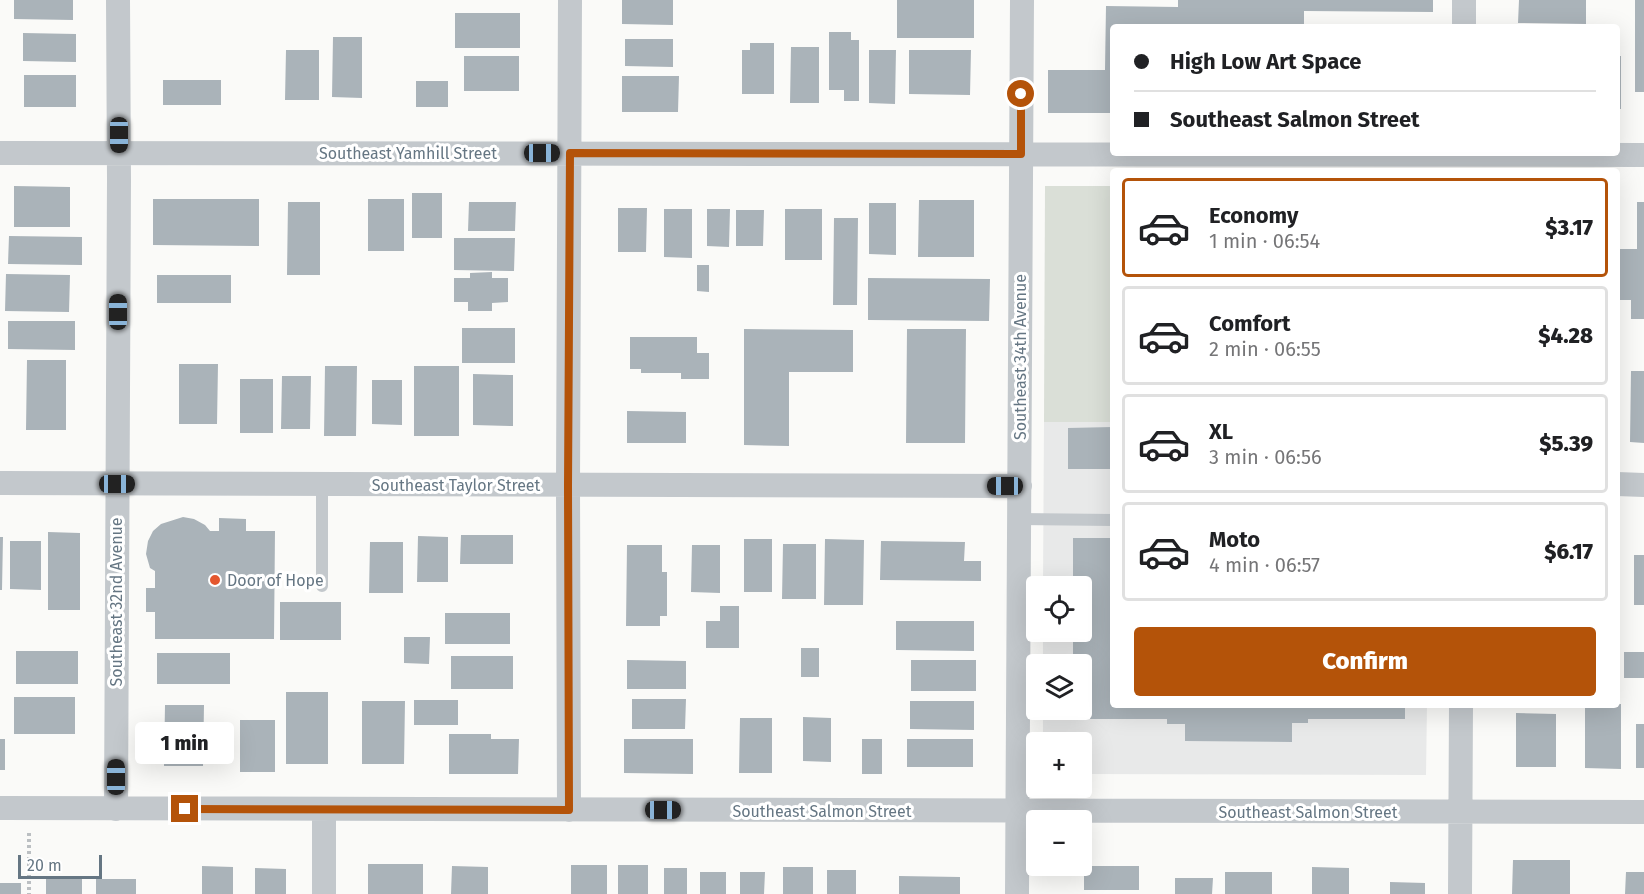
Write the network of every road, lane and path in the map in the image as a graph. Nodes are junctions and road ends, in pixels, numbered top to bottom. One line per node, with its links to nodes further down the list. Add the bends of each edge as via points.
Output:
1 (118, 0): 7 (street, Southeast 32nd Avenue)
2 (570, 0): 8 (street)
3 (1022, 0): 9 (street, Southeast 34th Avenue)
4 (1464, 0): 5 (street)
5 (1464, 24)
6 (0, 153): 7 (street, Southeast Yamhill Street)
7 (119, 153): 8 (street, Southeast Yamhill Street); 17 (street, Southeast 32nd Avenue)
8 (570, 153): 9 (street, Southeast Yamhill Street); 21 (street)
9 (1021, 154): 10 (street, Southeast Yamhill Street); 22 (street, Southeast 34th Avenue)
10 (1110, 155)
11 (1644, 155): 14 (street, Southeast Yamhill Street)
12 (1168, 156): 15 (street, Southeast Yamhill Street)
13 (1608, 156): 15 (street, Southeast Yamhill Street)
14 (1620, 156)
15 (1463, 160)
16 (0, 483): 17 (street, Southeast Taylor Street)
17 (117, 484): 18 (street, Southeast Taylor Street); 29 (street, Southeast 32nd Avenue)
18 (322, 484): 21 (street, Southeast Taylor Street); 25 (lane)
19 (1620, 484): 20 (street)
20 (1644, 484)
21 (568, 485): 22 (street, Southeast Taylor Street); 31 (street)
22 (1020, 486): 23 (street, Southeast 34th Avenue)
23 (1019, 519): 24 (lane); 32 (street, Southeast 34th Avenue)
24 (1110, 520)
25 (322, 586)
26 (1461, 708): 33 (street)
27 (0, 808): 28 (street, Southeast Salmon Street)
28 (29, 808): 29 (street, Southeast Salmon Street); 35 (path)
29 (116, 808): 30 (street, Southeast Salmon Street)
30 (324, 809): 31 (street, Southeast Salmon Street); 36 (street)
31 (569, 810): 32 (street, Southeast Salmon Street)
32 (1018, 812): 33 (street, Southeast Salmon Street); 37 (street, Southeast 34th Avenue)
33 (1461, 812): 34 (street, Southeast Salmon Street); 38 (street)
34 (1644, 812)
35 (29, 894)
36 (324, 894)
37 (1017, 894)
38 (1460, 894)

